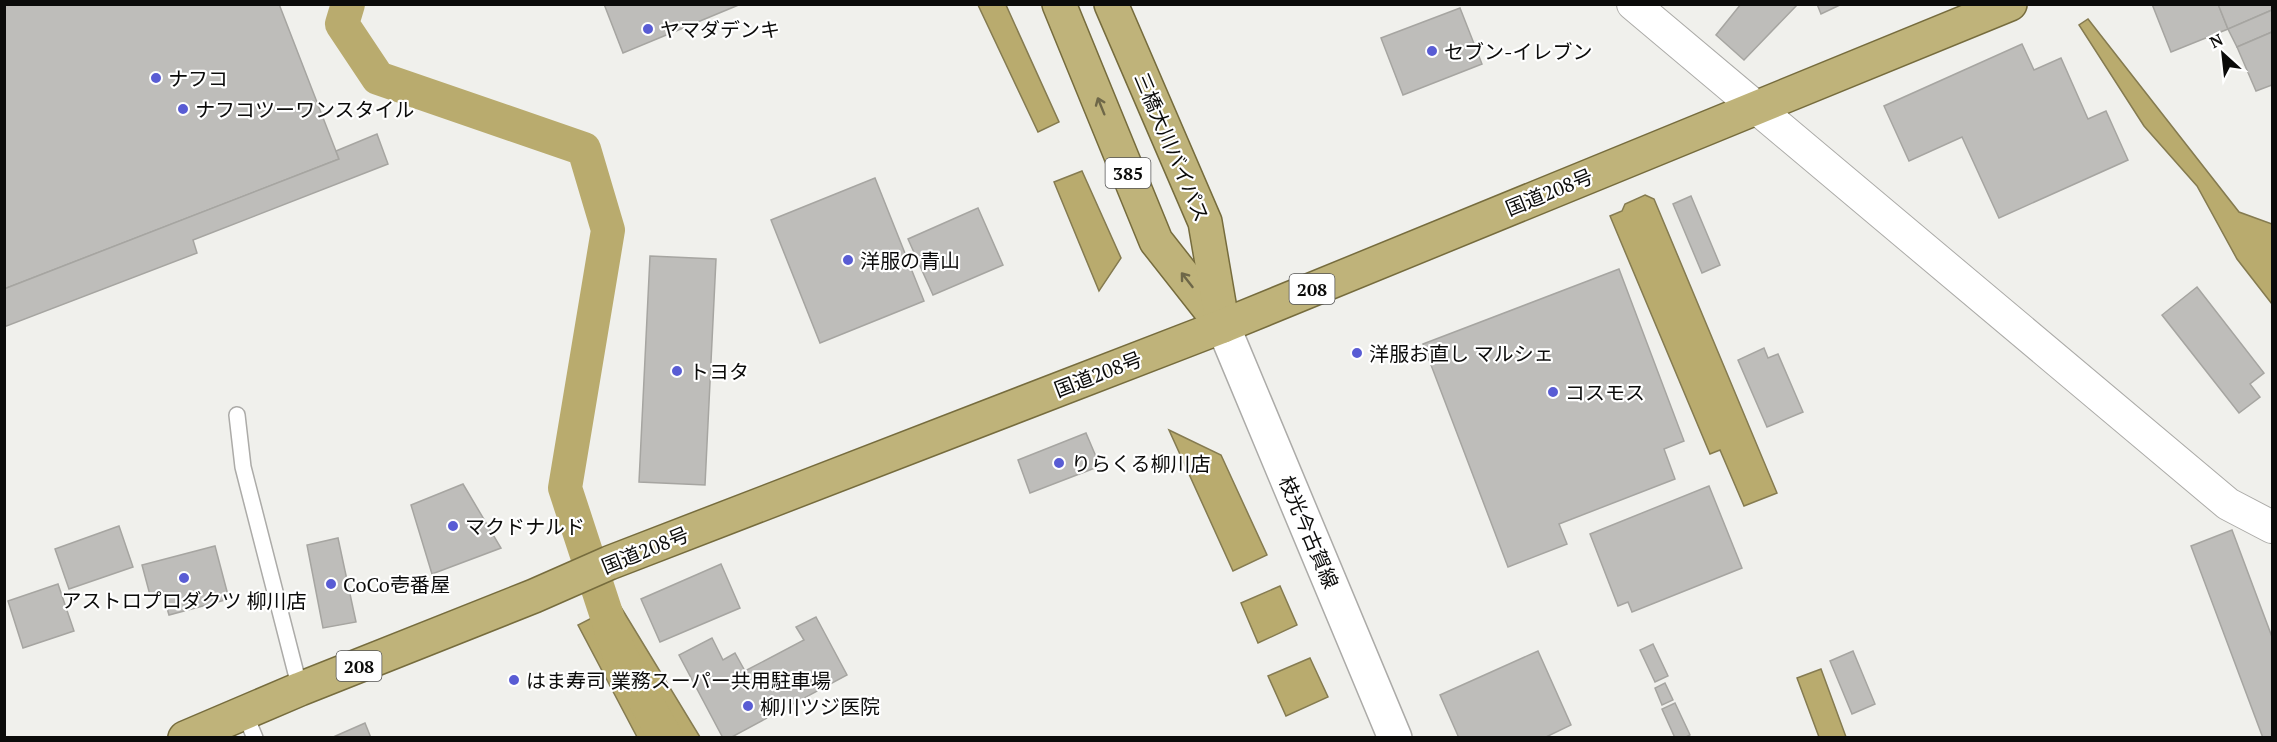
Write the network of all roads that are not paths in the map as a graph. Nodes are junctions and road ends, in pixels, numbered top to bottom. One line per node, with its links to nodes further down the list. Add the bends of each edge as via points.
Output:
1 (1059, 4): 6 (highway, 385, one-way to 1, via 1156,241)
2 (1111, 4): 6 (highway, 三橋大川バイパス / 385, via 1205,222)
3 (1633, 4): 5 (street)
4 (2010, 4): 5 (highway, 国道208号 / 208)
5 (1756, 107): 6 (highway, 国道208号 / 208); 8 (street, via 2228,504)
6 (1223, 326): 9 (highway, 国道208号 / 208, via 609,563); 11 (main road, 枝光今古賀線)
7 (237, 415): 9 (lane, via 243,467)
8 (2272, 527)
9 (300, 689): 10 (highway, 国道208号 / 208)
10 (250, 726): 12 (highway, 国道208号 / 208)
11 (1395, 736)
12 (185, 738)

